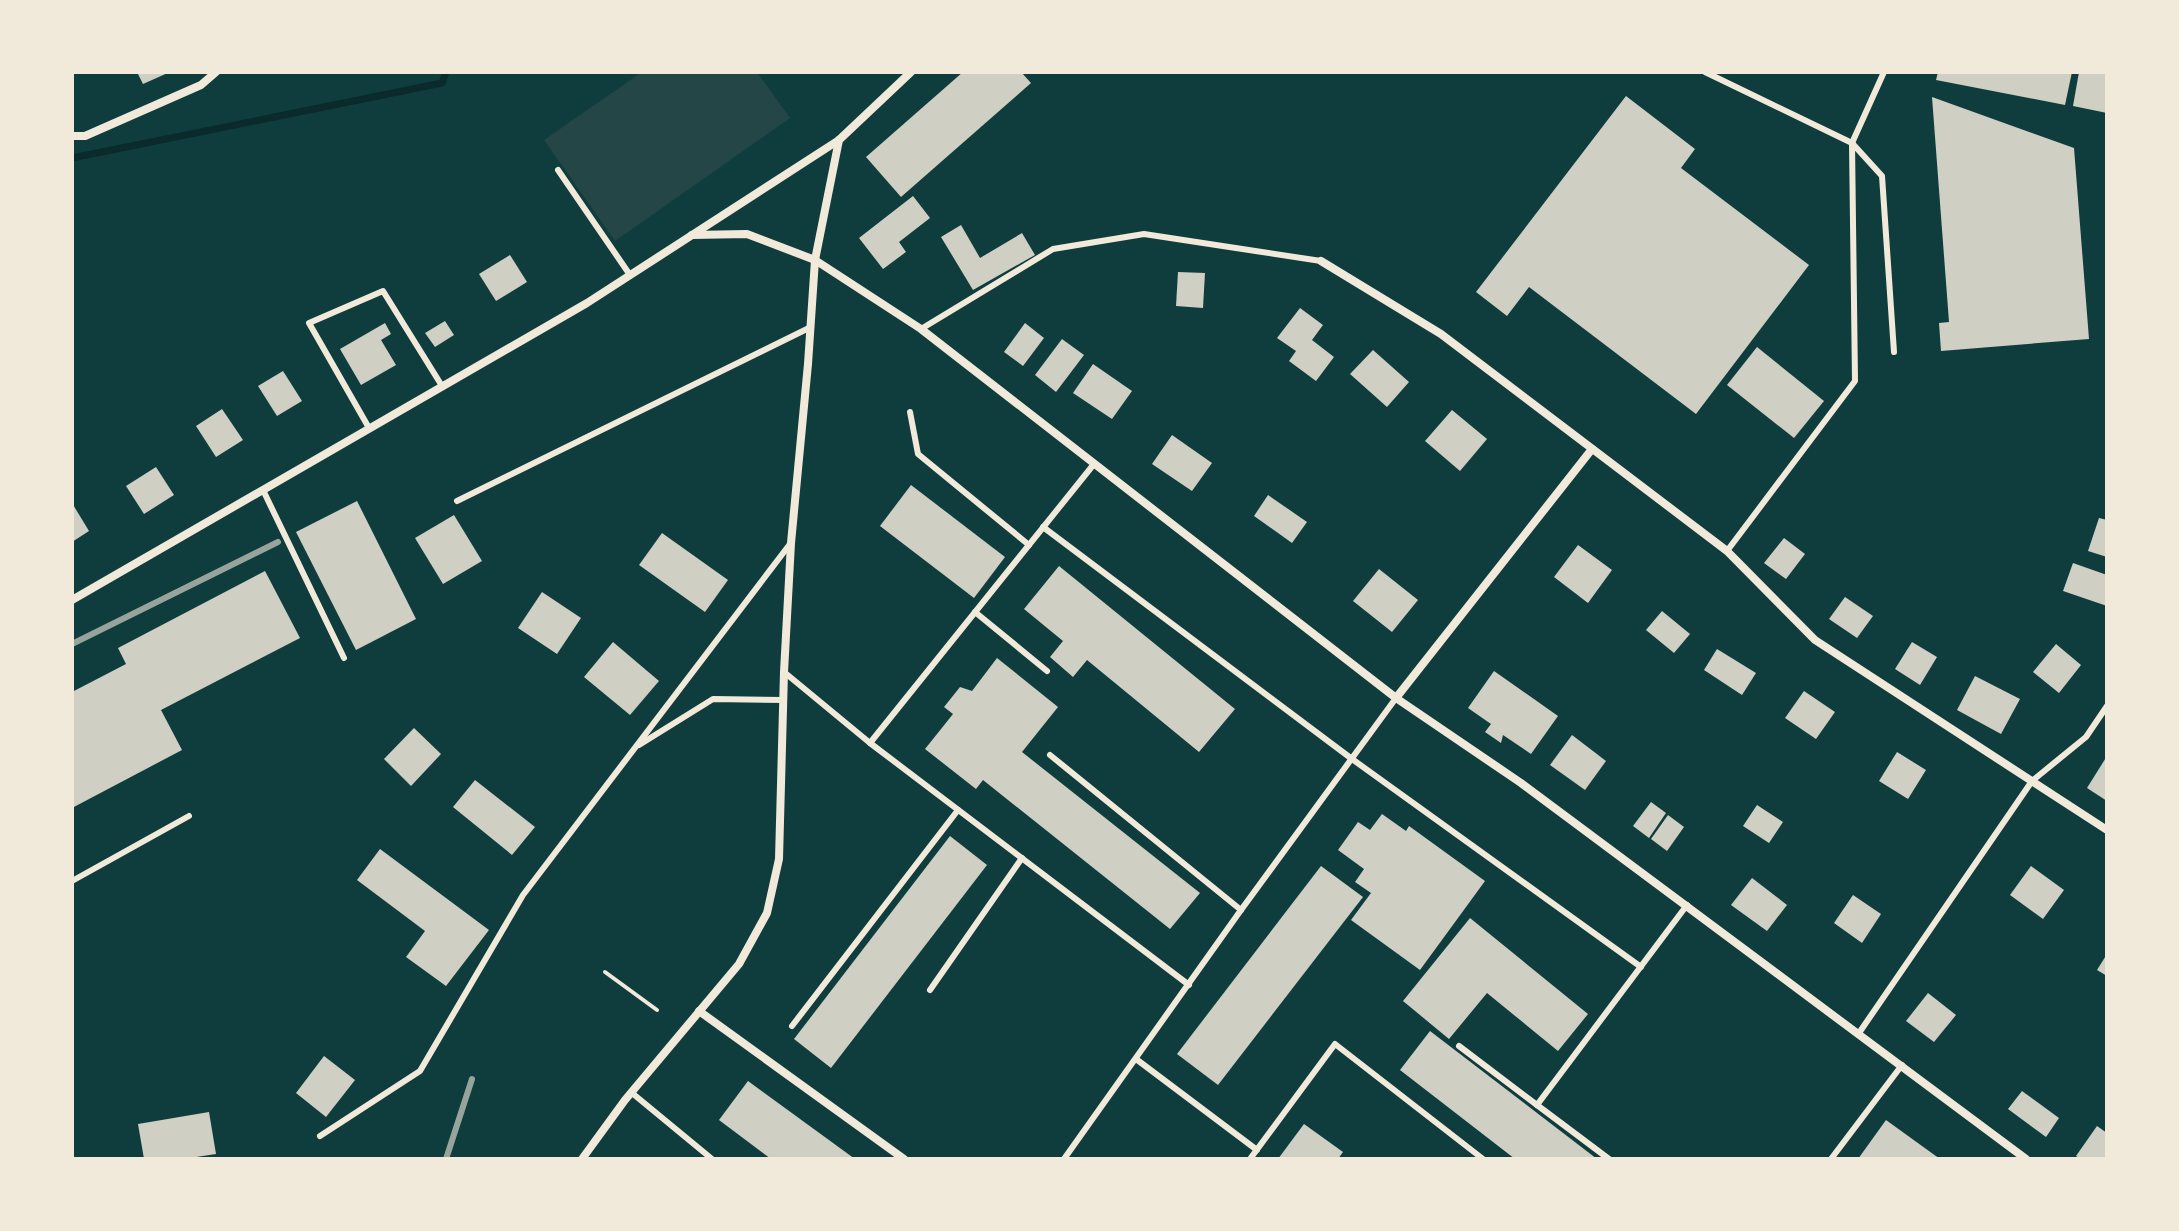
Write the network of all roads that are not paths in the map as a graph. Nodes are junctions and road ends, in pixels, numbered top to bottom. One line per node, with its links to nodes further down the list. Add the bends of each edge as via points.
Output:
1 (216, 72): 5 (street, via 201,85 85,136)
2 (911, 72): 6 (street)
3 (1705, 72): 7 (lane)
4 (1884, 72): 7 (lane)
5 (72, 136)
6 (839, 140): 9 (street); 10 (street)
7 (1852, 143): 15 (lane, via 1882,176); 26 (lane, via 1855,381)
8 (558, 170): 12 (lane)
9 (692, 235): 10 (street, via 747,234); 12 (street)
10 (815, 260): 13 (street); 14 (street)
11 (1321, 261): 14 (lane, via 1144,234 1053,249); 19 (street, via 1441,334)
12 (630, 275): 16 (street)
13 (811, 327): 22 (lane); 24 (street)
14 (921, 329): 20 (street)
15 (1894, 352)
16 (442, 386): 18 (street); 18 (lane, via 383,291 309,323)
17 (910, 412): 25 (lane, via 918,454)
18 (369, 428): 21 (street)
19 (1592, 449): 26 (street); 32 (street)
20 (1094, 464): 23 (lane); 32 (street)
21 (263, 490): 27 (street); 29 (lane)
22 (457, 501)
23 (1043, 527): 25 (lane); 38 (lane)
24 (791, 543): 31 (street); 36 (lane)
25 (1029, 545): 28 (lane)
26 (1727, 551): 39 (street, via 1815,640)
27 (72, 600)
28 (975, 612): 30 (lane); 35 (lane)
29 (344, 658)
30 (1047, 671)
31 (784, 672): 33 (street); 35 (lane)
32 (1396, 698): 38 (lane); 45 (street)
33 (783, 700): 36 (lane, via 713,699); 50 (street, via 779,859 767,913 739,964)
34 (2107, 706): 39 (lane, via 2086,737)
35 (870, 743): 40 (lane)
36 (636, 747): 58 (lane, via 523,895 420,1071)
37 (1050, 755): 46 (lane)
38 (1352, 759): 46 (lane); 47 (lane)
39 (2032, 781): 42 (street); 52 (lane)
40 (958, 810): 43 (lane); 51 (lane)
41 (189, 816): 44 (lane)
42 (2107, 830)
43 (1022, 858): 48 (lane); 49 (lane)
44 (72, 881)
45 (1687, 905): 47 (lane); 52 (street)
46 (1241, 910): 48 (lane)
47 (1641, 967): 57 (lane)
48 (1189, 985): 54 (lane)
49 (930, 990)
50 (699, 1011): 56 (street); 62 (street)
51 (792, 1026)
52 (1859, 1033): 55 (street)
53 (1459, 1046): 57 (lane)
54 (1136, 1059): 59 (lane); 63 (lane)
55 (1902, 1065): 67 (lane); 68 (street)
56 (632, 1093): 60 (street); 61 (lane)
57 (1537, 1105): 66 (lane)
58 (320, 1136)
59 (1257, 1150): 64 (lane); 65 (lane, via 1335,1044)
60 (582, 1159)
61 (712, 1159)
62 (904, 1159)
63 (1064, 1159)
64 (1250, 1159)
65 (1483, 1159)
66 (1609, 1159)
67 (1831, 1159)
68 (2026, 1159)

